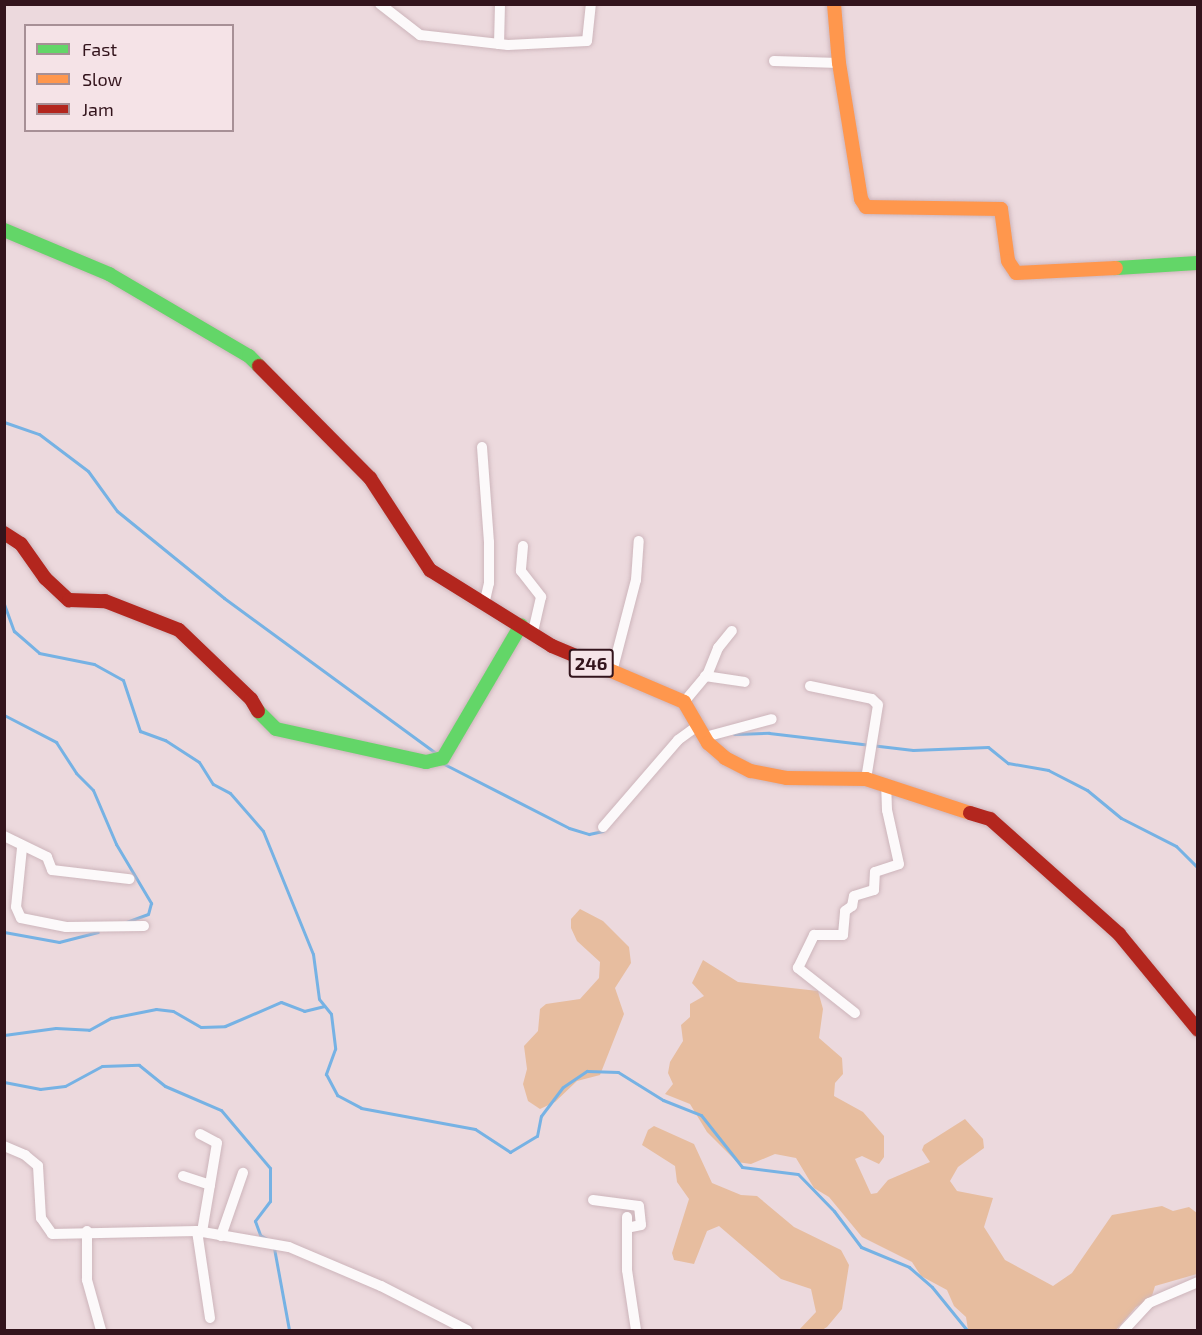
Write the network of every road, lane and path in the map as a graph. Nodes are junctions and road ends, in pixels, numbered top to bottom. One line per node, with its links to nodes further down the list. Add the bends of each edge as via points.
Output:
1 (380, 4): 5 (street, via 420,34)
2 (500, 4): 5 (street)
3 (591, 4): 5 (street, via 587,41)
4 (834, 4): 7 (main road)
5 (499, 44)
6 (774, 61): 7 (street)
7 (839, 63): 9 (main road, via 861,199 866,207 1001,209 1008,261 1016,273)
8 (4, 230): 14 (main road, 246, via 129,285 249,356 370,478 426,565)
9 (1197, 263)
10 (482, 447): 14 (street, via 489,542 489,583)
11 (4, 533): 15 (main road, via 21,544 45,578 69,600 105,601 179,630 251,699 261,716 276,729 426,762 442,758)
12 (639, 541): 18 (street, via 636,580)
13 (523, 546): 17 (street, via 521,571 541,597)
14 (484, 605): 15 (main road, 246)
15 (521, 625): 17 (main road, 246)
16 (732, 632): 19 (street)
17 (533, 633): 18 (main road, 246)
18 (612, 672): 22 (main road, 246)
19 (705, 676): 20 (street); 22 (street)
20 (745, 682)
21 (810, 686): 25 (street, via 872,699 878,705)
22 (684, 702): 24 (main road)
23 (772, 719): 24 (street)
24 (702, 731): 25 (main road, via 725,758 751,771 787,778); 27 (street, via 678,740)
25 (866, 779): 26 (main road)
26 (886, 786): 32 (street, via 899,864 875,872 874,890 854,896 852,906 845,911 843,935 814,935 798,968); 33 (main road, via 980,814 1009,832 1119,934)
27 (603, 828)
28 (4, 836): 29 (street)
29 (22, 848): 30 (street, via 47,856 49,869 55,871); 31 (street, via 16,907 21,918 66,927)
30 (129, 879)
31 (144, 926)
32 (855, 1013)
33 (1197, 1030)
34 (200, 1134): 38 (street, via 217,1143)
35 (4, 1146): 40 (street, via 38,1166 41,1218 46,1231)
36 (243, 1173): 42 (street)
37 (183, 1176): 38 (street)
38 (210, 1185): 41 (street)
39 (593, 1200): 47 (street, via 639,1206 641,1225 627,1222 627,1270)
40 (87, 1231): 41 (street); 45 (street, via 87,1280)
41 (200, 1231): 42 (street); 44 (street)
42 (221, 1236): 46 (street, via 304,1253 381,1286)
43 (1197, 1282): 48 (street, via 1149,1303)
44 (210, 1318)
45 (101, 1330)
46 (467, 1330)
47 (636, 1330)
48 (1124, 1330)

